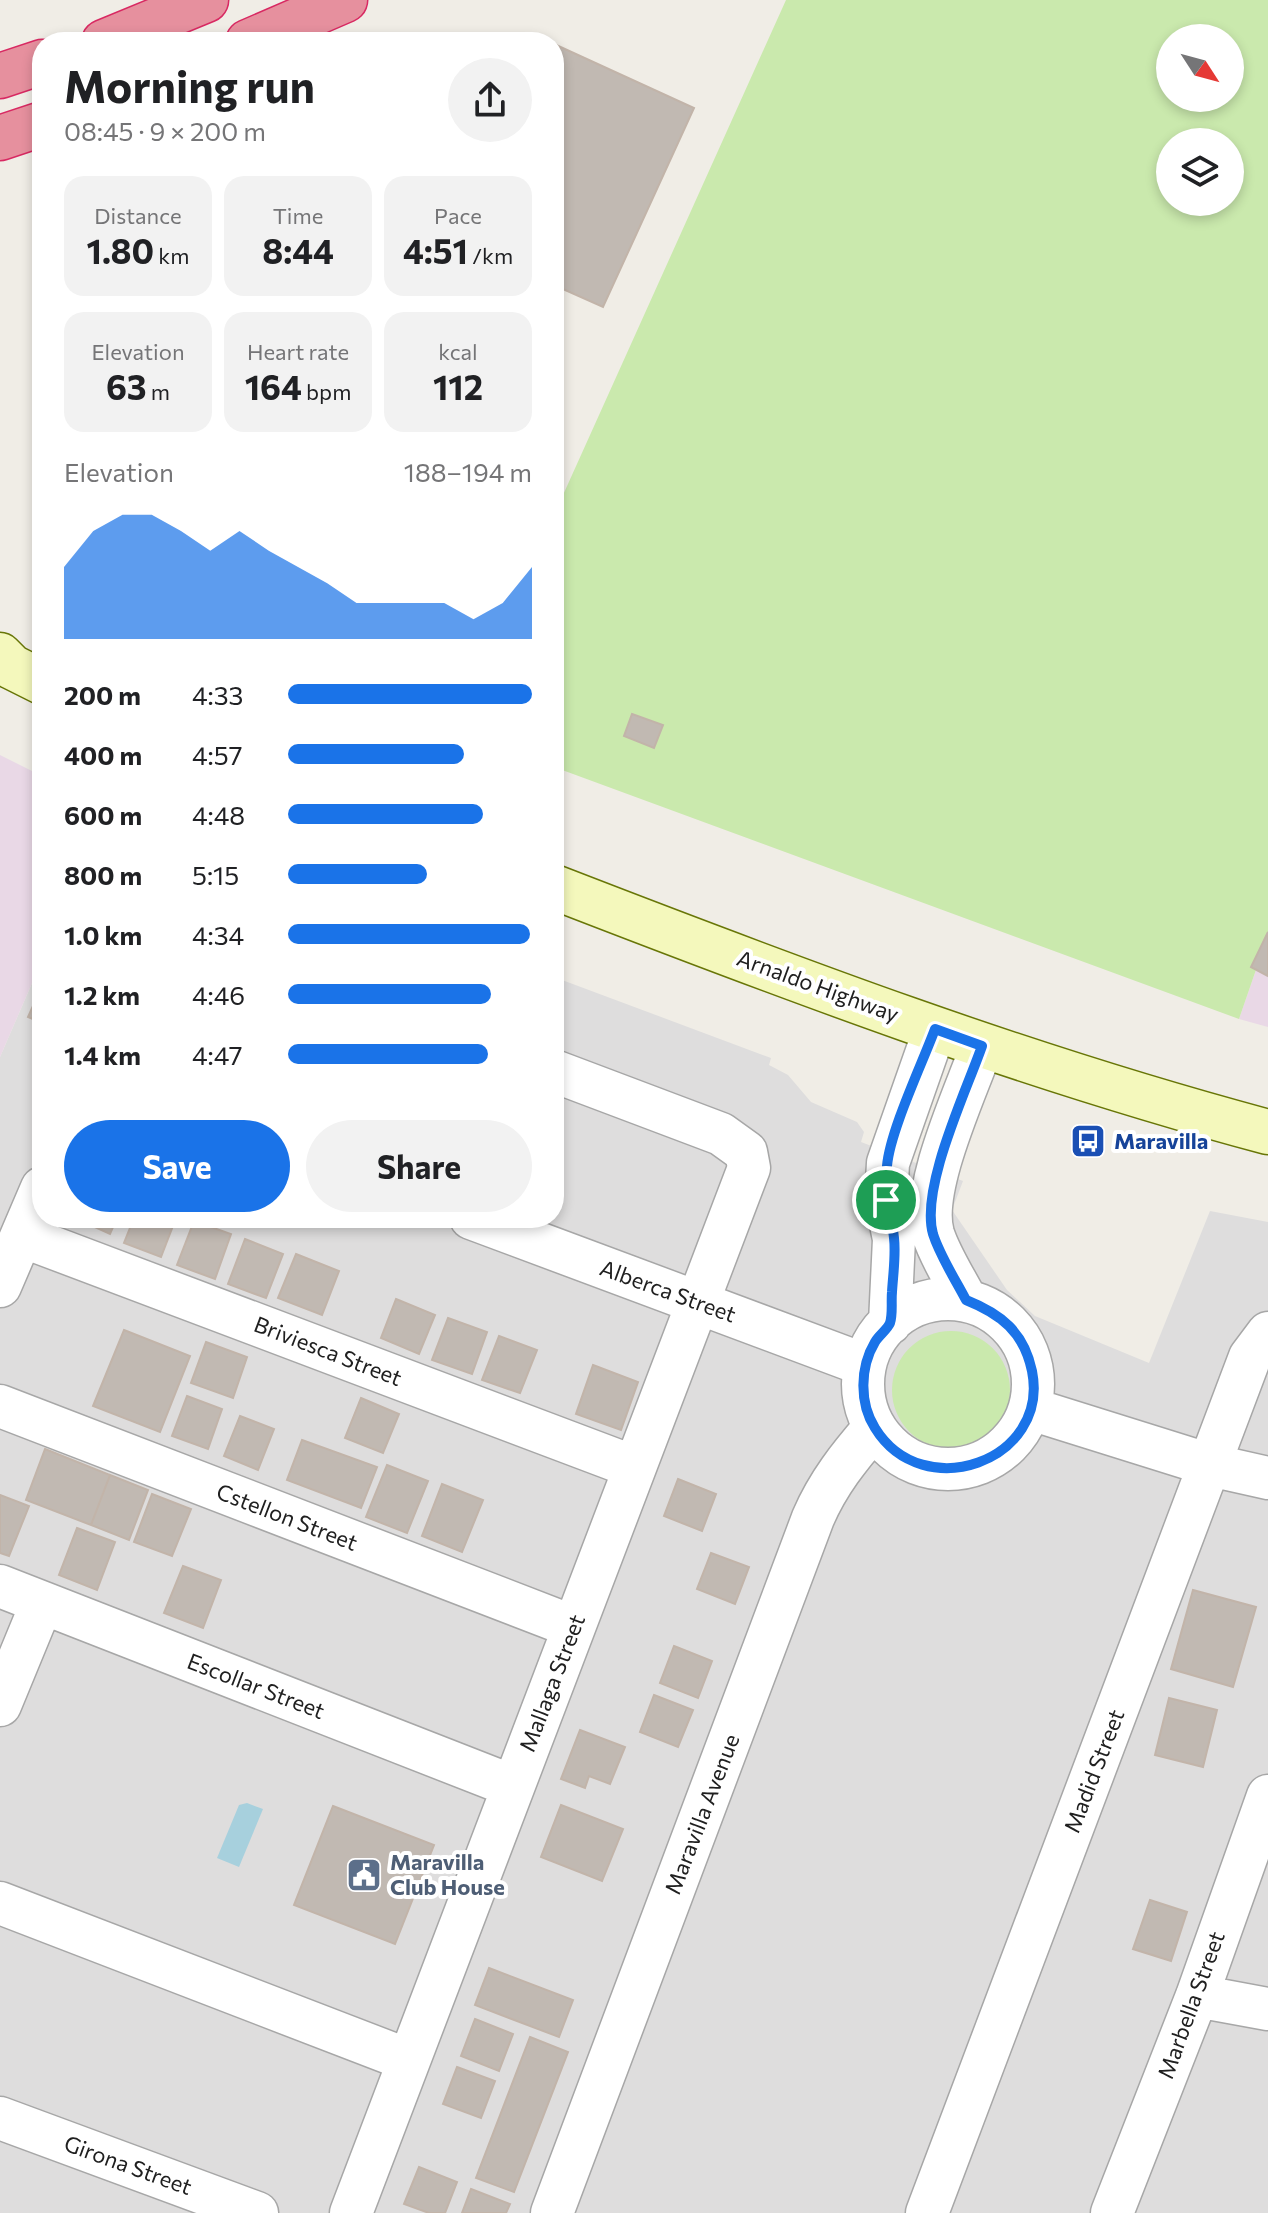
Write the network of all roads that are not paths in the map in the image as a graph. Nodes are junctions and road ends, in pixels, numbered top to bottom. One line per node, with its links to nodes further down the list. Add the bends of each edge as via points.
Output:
1 (206, 0): 3 (highway)
2 (345, 0): 4 (highway)
3 (128, 32)
4 (271, 32)
5 (32, 65): 6 (highway)
6 (0, 76)
7 (32, 127): 8 (highway)
8 (0, 138)
9 (564, 891): 10 (main road, Arnaldo Highway)
10 (935, 1029): 11 (main road, Arnaldo Highway); 20 (street, via 888,1163 886,1200 894,1239)
11 (982, 1046): 13 (main road, Arnaldo Highway); 18 (street, via 934,1182 930,1209 933,1234)
12 (564, 1075): 19 (street, Mallaga Street, via 721,1134 746,1152 744,1185)
13 (1268, 1132)
14 (32, 1212): 16 (street)
15 (498, 1228): 19 (street, Alberca Street)
16 (22, 1236): 17 (street); 27 (street, Briviesca Street)
17 (0, 1286)
18 (966, 1300): 20 (street, via 938,1299 912,1307); 24 (street, via 992,1310 1013,1328 1028,1353 1034,1381)
19 (698, 1302): 22 (street, Alberca Street); 27 (street, Mallaga Street)
20 (890, 1323): 22 (street)
21 (1268, 1333): 26 (street, Madid Street, via 1250,1357)
22 (865, 1365): 25 (street, via 866,1408)
23 (0, 1406): 31 (street, Cstellon Street)
24 (1031, 1409): 25 (street, via 998,1454 972,1467 944,1470 916,1464 893,1450); 26 (street)
25 (874, 1428): 43 (street, Maravilla Avenue, via 825,1491 813,1518)
26 (1210, 1465): 28 (street); 44 (street, Madid Street)
27 (634, 1467): 31 (street, Mallaga Street)
28 (1268, 1478)
29 (0, 1586): 30 (street, Escollar Street)
30 (42, 1603): 32 (street); 33 (street, Escollar Street)
31 (574, 1627): 33 (street, Mallaga Street)
32 (0, 1705)
33 (512, 1786): 39 (street, Mallaga Street)
34 (1268, 1796): 35 (street, Marbella Street)
35 (1260, 1839): 37 (street, Marbella Street)
36 (0, 1903): 39 (street)
37 (1197, 1996): 38 (street); 45 (street, Marbella Street)
38 (1268, 2009)
39 (408, 2060): 42 (street, Mallaga Street)
40 (0, 2118): 41 (street, Girona Street)
41 (257, 2213)
42 (351, 2213)
43 (552, 2213)
44 (927, 2213)
45 (1112, 2213)

